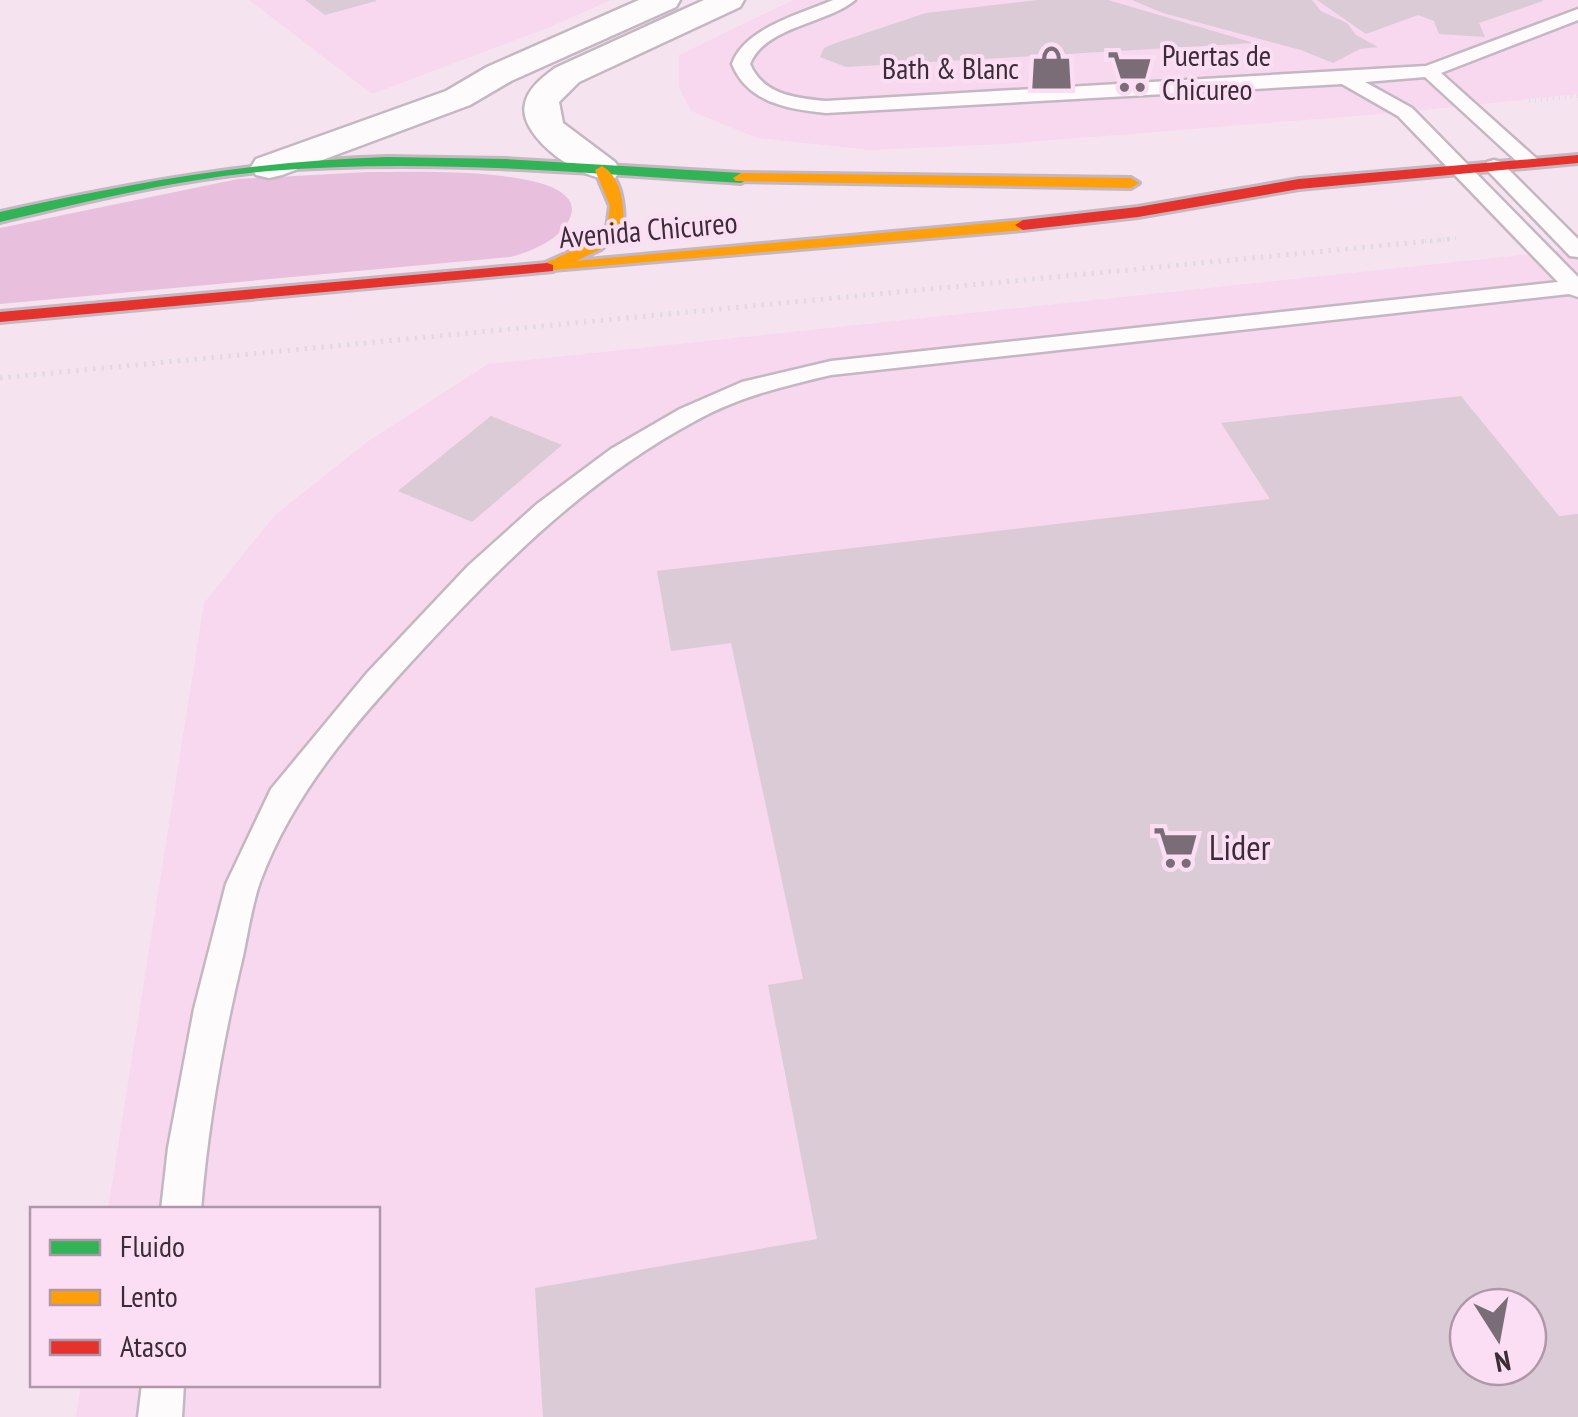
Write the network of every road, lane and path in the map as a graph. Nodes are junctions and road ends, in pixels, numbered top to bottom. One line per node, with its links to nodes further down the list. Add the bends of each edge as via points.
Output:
1 (665, 0): 10 (street, via 458,98)
2 (729, 0): 12 (street, via 567,75 542,100 540,116 551,132)
3 (847, 0): 6 (lane, via 751,47 742,64 750,82 780,98 826,107)
4 (1578, 14): 5 (lane)
5 (1429, 70): 6 (lane); 8 (lane)
6 (1345, 78): 11 (lane, via 1404,112)
7 (1578, 158): 8 (main road, Avenida Chicureo)
8 (1530, 163): 9 (main road, Avenida Chicureo)
9 (1494, 166): 11 (main road, Avenida Chicureo); 16 (lane)
10 (269, 167): 12 (main road, Avenida Chicureo, via 444,163); 14 (main road, Avenida Chicureo)
11 (1458, 169): 13 (main road, Avenida Chicureo); 15 (lane)
12 (602, 170): 13 (main road, Avenida Chicureo, via 757,179); 17 (main road, via 622,210 615,229 589,250)
13 (1299, 184): 17 (main road, Avenida Chicureo, via 1036,224)
14 (0, 217)
15 (1520, 232): 18 (lane); 20 (path)
16 (1578, 251)
17 (537, 270): 19 (main road, Avenida Chicureo)
18 (1577, 287): 21 (lane, via 831,368 750,387 620,454 478,572 377,680 282,798 243,884 216,991)
19 (0, 317)
20 (0, 378)
21 (181, 1207)
22 (163, 1387): 23 (lane)
23 (160, 1417)

